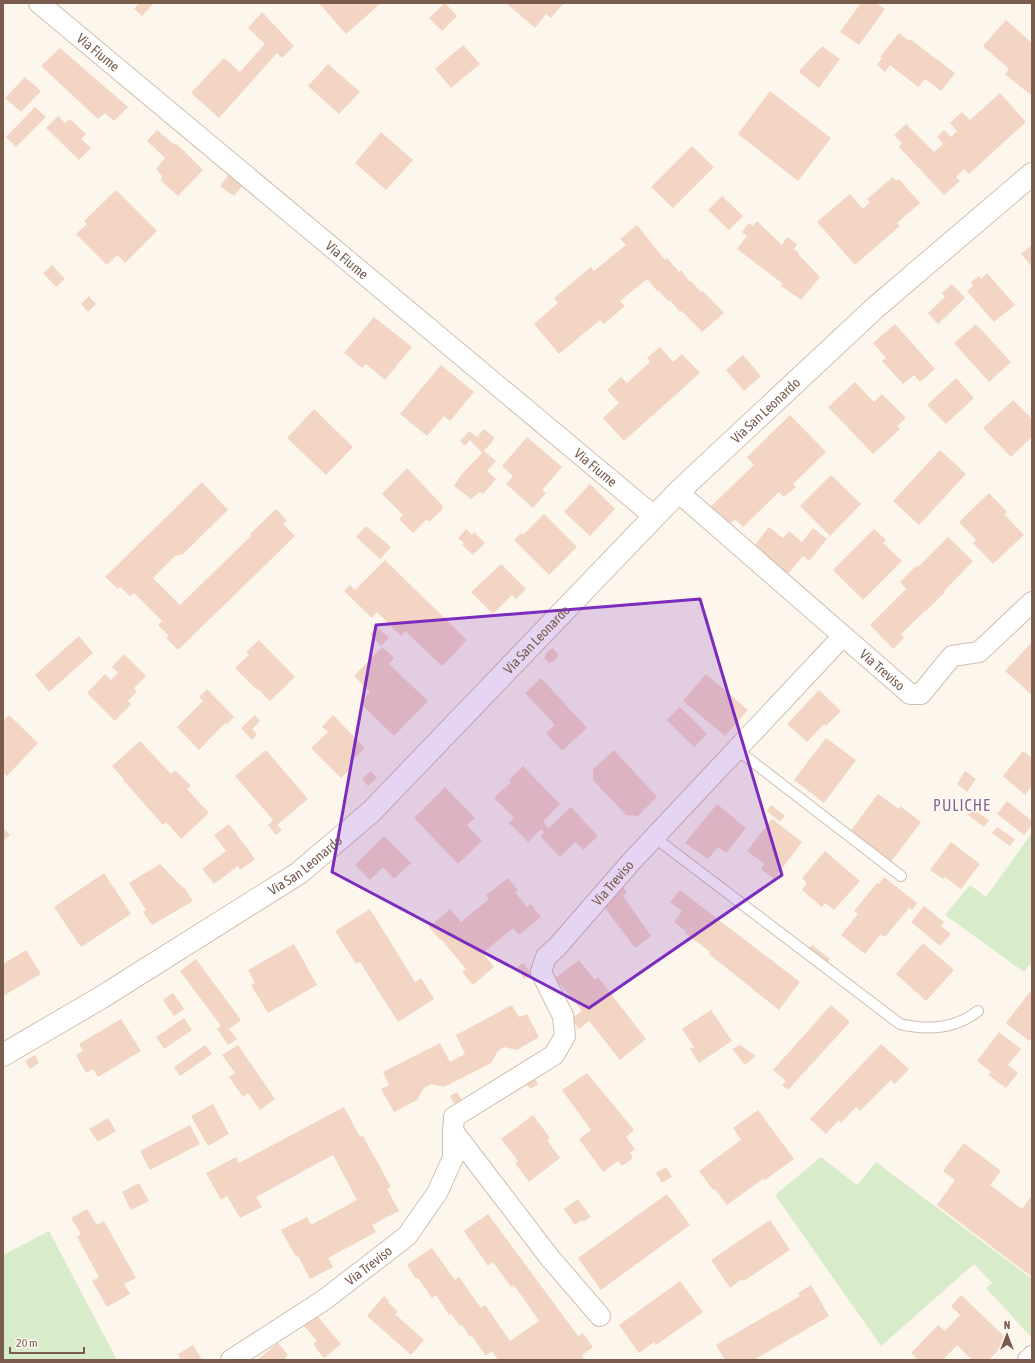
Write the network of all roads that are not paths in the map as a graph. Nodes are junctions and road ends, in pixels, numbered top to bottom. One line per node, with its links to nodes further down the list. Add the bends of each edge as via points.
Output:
1 (39, 3): 4 (street, Via Fiume)
2 (1032, 174): 3 (main road, Via San Leonardo, via 876,307)
3 (678, 492): 4 (main road, Via San Leonardo); 6 (street, Via Treviso)
4 (655, 517): 11 (main road, Via San Leonardo, via 371,812 299,874 102,997)
5 (1032, 602): 6 (street, Via Treviso, via 979,652 952,656 921,694 910,694)
6 (843, 636): 7 (street, Via Treviso)
7 (736, 749): 8 (street, Via Treviso); 9 (lane)
8 (654, 837): 10 (lane, via 900,1024 930,1028 948,1026 967,1019); 12 (street, Via Treviso, via 546,957 541,972 563,1016 565,1036 554,1055 454,1117)
9 (901, 876)
10 (978, 1011)
11 (3, 1055)
12 (453, 1131): 13 (street, via 550,1258); 15 (street, Via Treviso, via 453,1158 438,1193 407,1236 324,1300)
13 (600, 1316)
14 (1032, 1356): 16 (street)
15 (231, 1360)
16 (1028, 1360)

